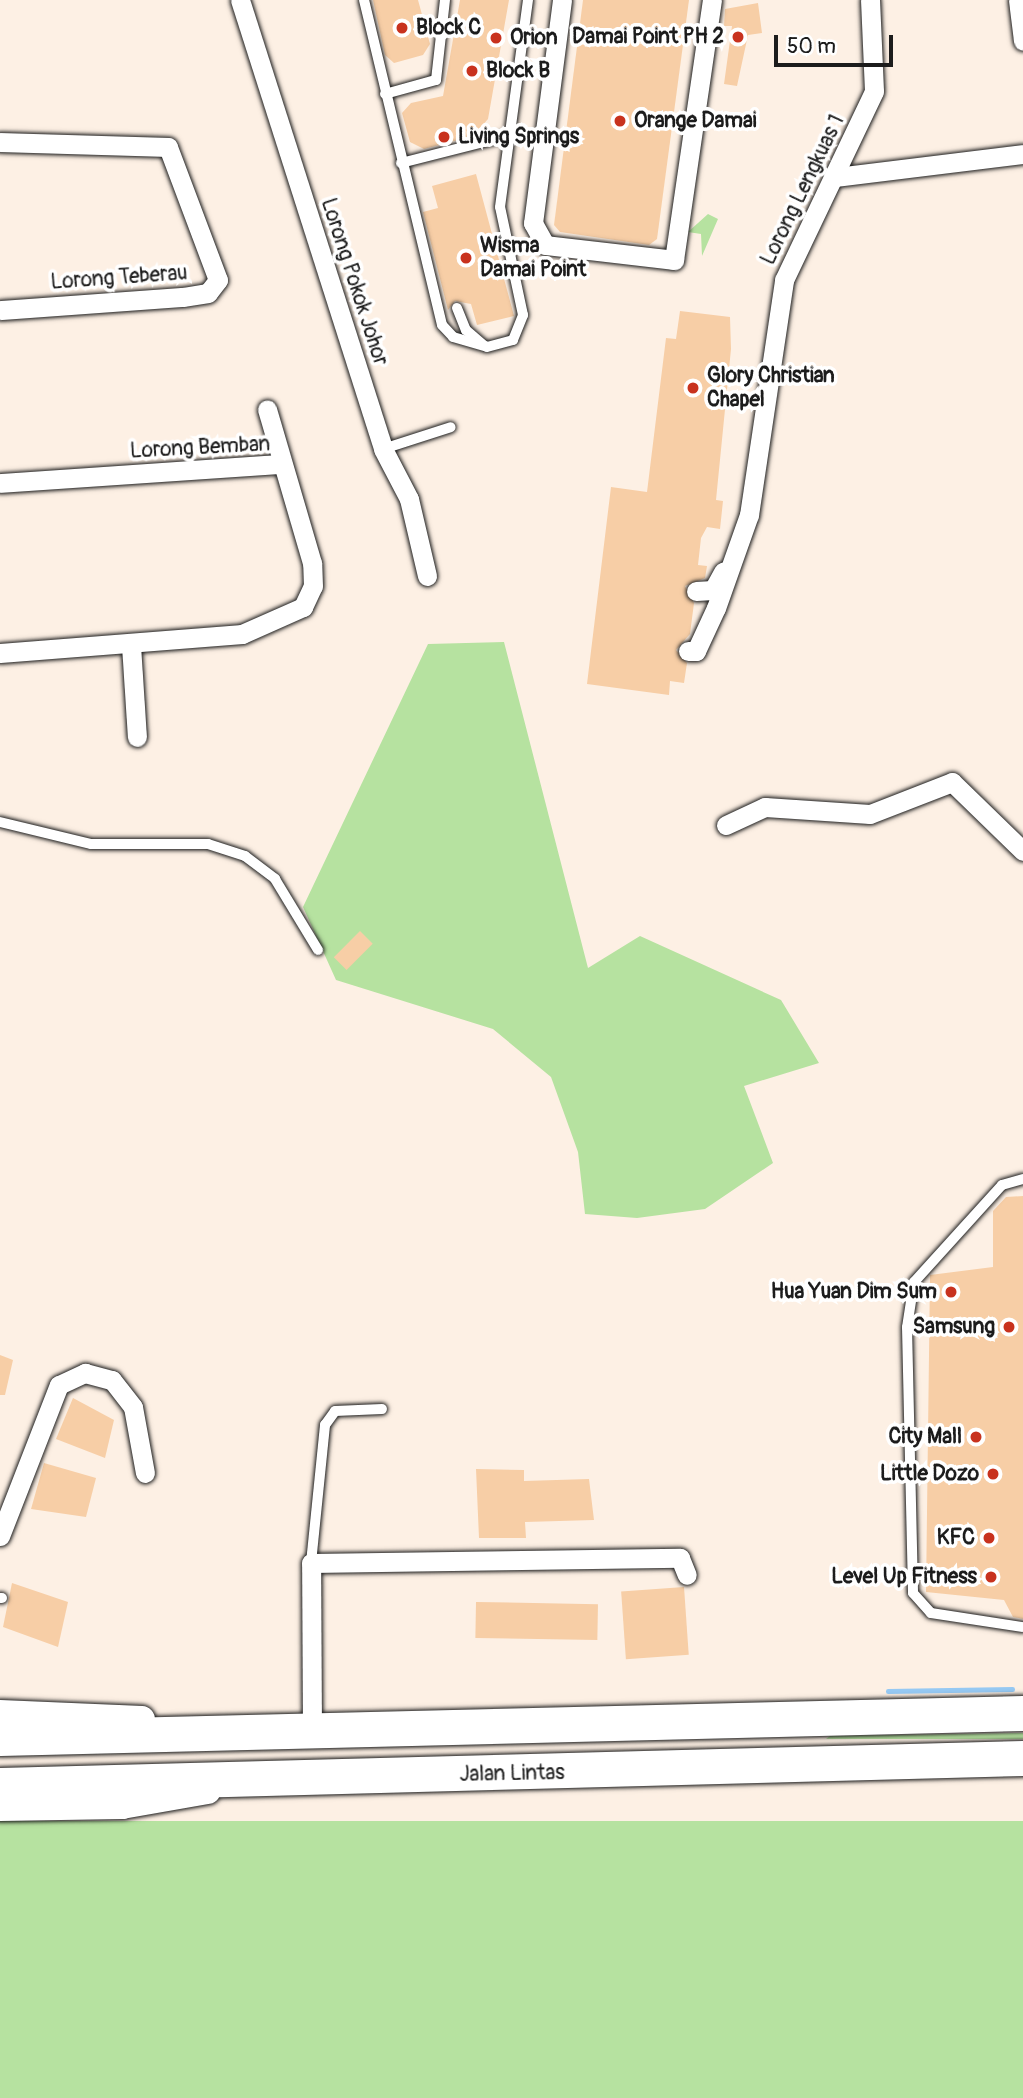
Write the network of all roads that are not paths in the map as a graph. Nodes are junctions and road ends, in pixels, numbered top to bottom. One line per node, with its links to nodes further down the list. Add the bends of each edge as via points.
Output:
1 (240, 0): 21 (street, Lorong Pokok Johor)
2 (363, 0): 10 (lane)
3 (445, 0): 10 (lane, via 436,80)
4 (528, 0): 11 (lane)
5 (562, 0): 6 (street, via 533,223 545,245 674,260)
6 (712, 0)
7 (870, 0): 15 (street, Lorong Lengkuas 1, via 874,91)
8 (1018, 0): 9 (street)
9 (1023, 41)
10 (385, 93): 14 (lane)
11 (507, 136): 14 (lane); 18 (lane, via 500,207 523,315 513,340)
12 (0, 142): 17 (street, Lorong Teberau, via 168,147 218,280 208,293 195,295)
13 (1023, 154): 15 (street)
14 (401, 163): 18 (lane, via 442,325 453,337)
15 (836, 177): 24 (street, Lorong Lengkuas 1, via 784,280 749,515)
16 (457, 308): 18 (lane, via 466,330)
17 (0, 310)
18 (487, 348)
19 (267, 409): 22 (street)
20 (452, 427): 21 (lane)
21 (383, 449): 25 (street, Lorong Pokok Johor, via 409,499)
22 (280, 464): 23 (street, Lorong Bemban); 27 (street, Lorong Bemban, via 312,563 313,586 303,607 242,634)
23 (0, 483)
24 (731, 564): 26 (street, Lorong Lengkuas 1, via 713,590); 28 (street, Lorong Lengkuas 1, via 696,651)
25 (427, 576)
26 (695, 592)
27 (131, 645): 29 (street, Lorong Bemban); 30 (street)
28 (688, 651)
29 (0, 653)
30 (137, 737)
31 (0, 822): 34 (lane, via 91,844 208,844 245,856 275,879)
32 (726, 825): 33 (street, via 765,807 870,814 952,782)
33 (1023, 851)
34 (318, 950)
35 (1023, 1179): 41 (lane, via 1002,1185 914,1282 908,1411 913,1593 931,1613)
36 (382, 1409): 39 (lane, via 335,1411 325,1425)
37 (145, 1473): 38 (street, via 133,1408 112,1380 85,1373 59,1385)
38 (0, 1536)
39 (311, 1563): 40 (street, via 680,1558); 45 (street)
40 (687, 1575)
41 (1023, 1627)
42 (1018, 1707): 44 (highway)
43 (0, 1713): 45 (main road, via 253,1721)
44 (821, 1723): 45 (highway); 48 (highway, via 813,1735 823,1755)
45 (307, 1733): 46 (highway)
46 (0, 1738)
47 (1023, 1758): 48 (highway, Jalan Lintas)
48 (884, 1761): 49 (highway, Jalan Lintas)
49 (230, 1783): 50 (highway, Jalan Lintas); 51 (main road, via 122,1806)
50 (0, 1785)
51 (0, 1808)

